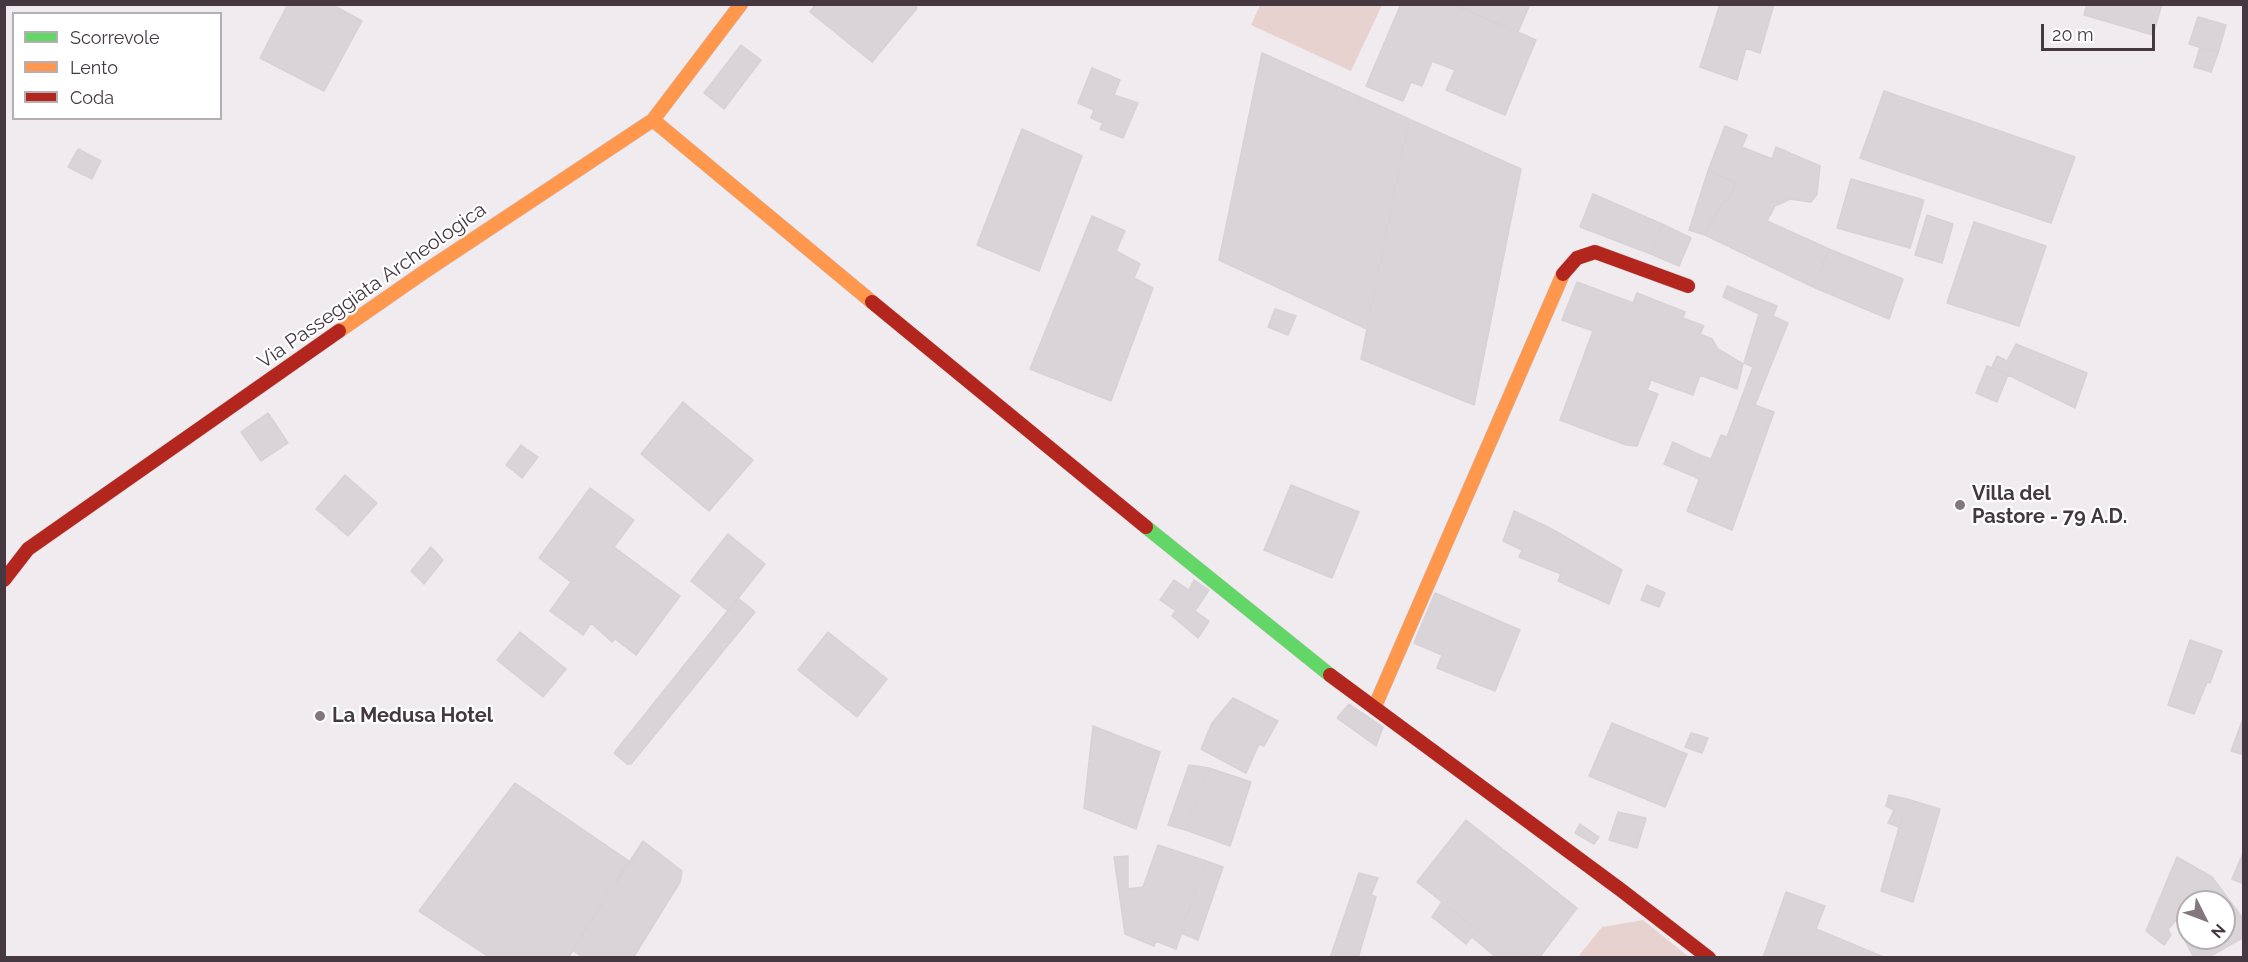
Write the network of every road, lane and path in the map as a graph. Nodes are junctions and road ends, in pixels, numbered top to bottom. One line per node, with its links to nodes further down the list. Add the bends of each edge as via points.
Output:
1 (741, 4): 2 (street, Via Passeggiata Archeologica)
2 (653, 120): 4 (street, Via Passeggiata Archeologica, via 424,272 28,549); 5 (street, via 1318,666)
3 (1688, 286): 5 (street, via 1595,252 1577,258 1563,273)
4 (4, 580)
5 (1374, 706): 6 (street)
6 (1709, 957)

